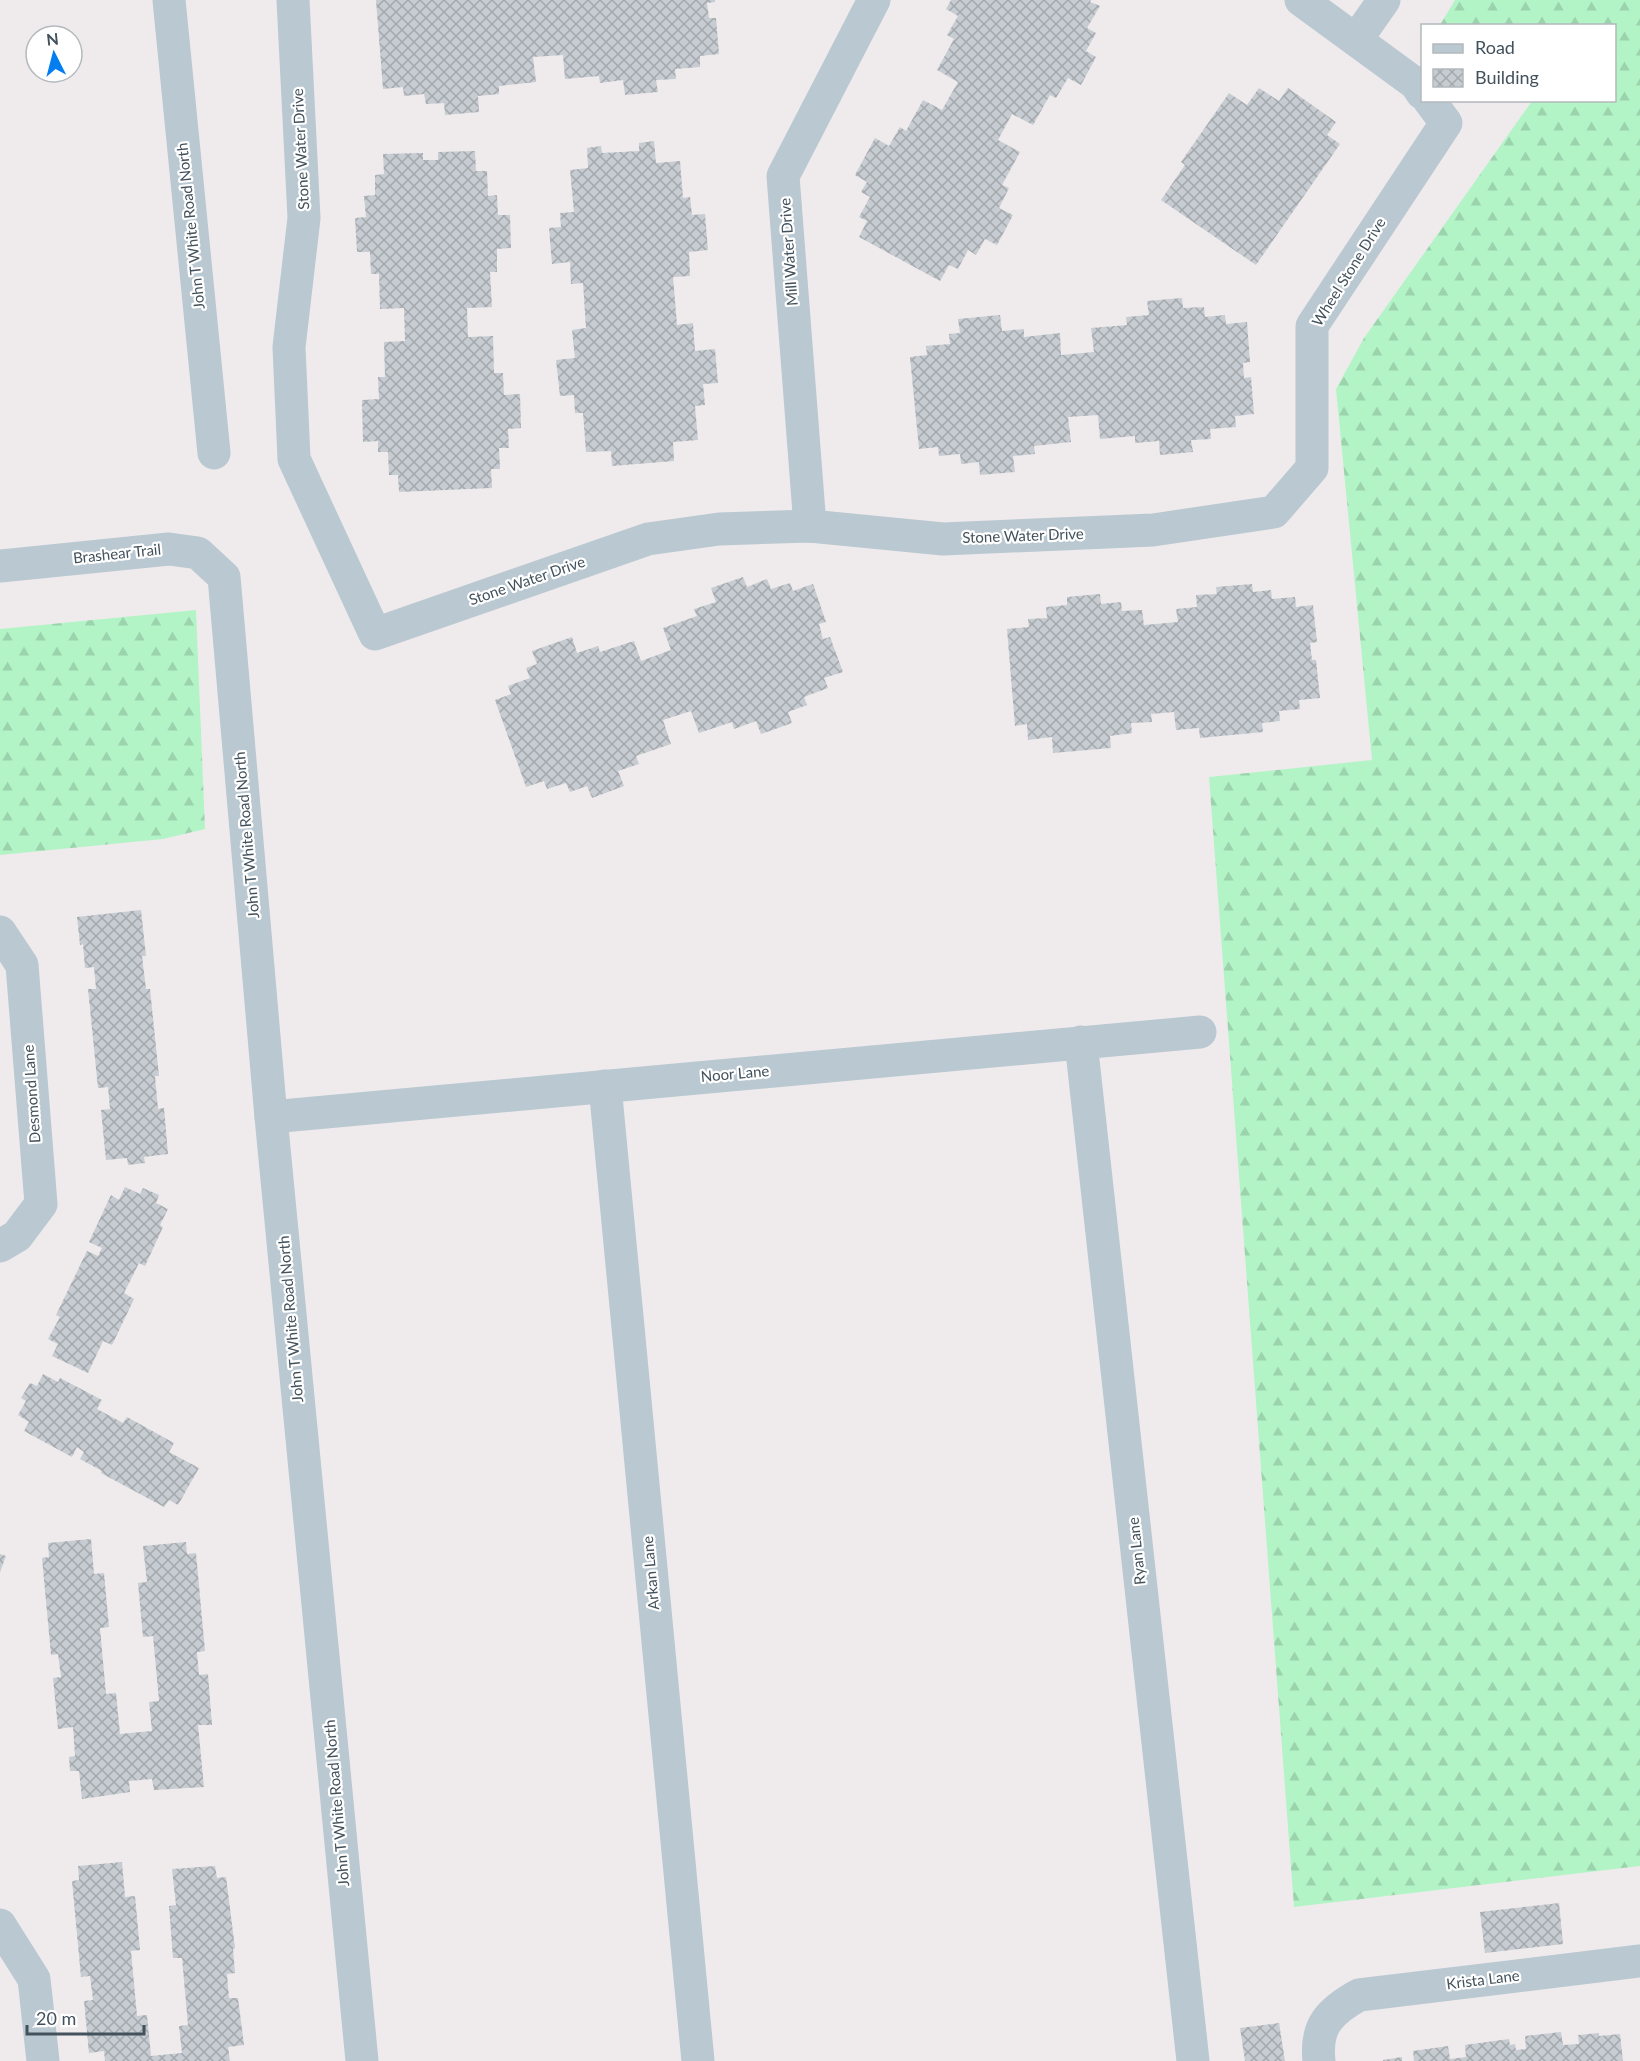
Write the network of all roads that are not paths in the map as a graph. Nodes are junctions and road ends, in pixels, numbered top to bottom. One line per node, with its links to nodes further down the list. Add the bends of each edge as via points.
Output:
1 (169, 0): 9 (street, John T White Road North)
2 (293, 0): 11 (street, Stone Water Drive, via 304,218 290,347 294,459 375,634 648,539 719,529)
3 (874, 0): 11 (street, Mill Water Drive, via 783,176)
4 (1301, 0): 6 (street)
5 (1384, 0): 6 (street)
6 (1356, 40): 7 (street)
7 (1421, 92)
8 (1430, 102): 10 (street, Wheel Stone Drive, via 1446,123 1312,326)
9 (213, 453)
10 (1312, 468): 11 (street, Stone Water Drive, via 1275,512 1153,530 943,539)
11 (810, 526)
12 (0, 566): 13 (street, Brashear Trail, via 169,549 198,553)
13 (224, 577): 18 (street, John T White Road North)
14 (0, 932): 19 (street, Desmond Lane, via 22,965 41,1204 16,1236)
15 (1200, 1032): 16 (street, Noor Lane)
16 (1081, 1042): 17 (street, Noor Lane); 25 (street, Ryan Lane)
17 (605, 1086): 18 (street, Noor Lane); 24 (street, Arkan Lane)
18 (271, 1117): 23 (street, John T White Road North)
19 (0, 1246)
20 (0, 1925): 22 (street, via 34,1979)
21 (1640, 1961): 26 (street, Krista Lane, via 1359,1995 1343,2004 1320,2029)
22 (43, 2061)
23 (362, 2061)
24 (698, 2061)
25 (1193, 2061)
26 (1319, 2061)

